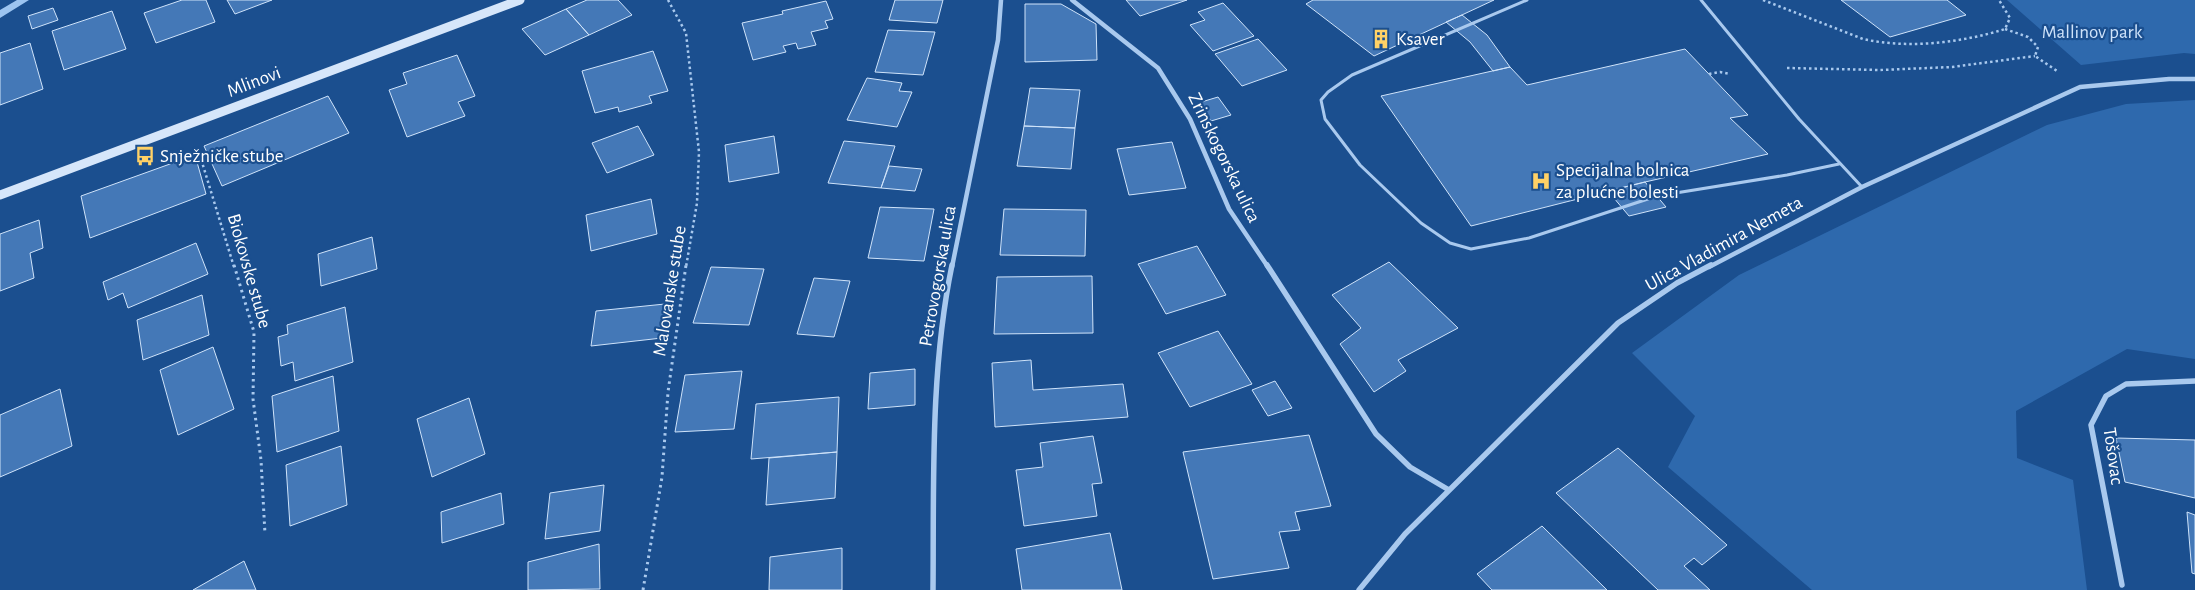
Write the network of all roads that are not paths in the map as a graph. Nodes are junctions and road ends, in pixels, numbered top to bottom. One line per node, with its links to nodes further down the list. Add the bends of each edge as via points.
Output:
1 (520, 0): 9 (main road, Mlinovi)
2 (1001, 0): 13 (street, Petrovogorska ulica, via 998,40 948,284 935,424)
3 (1072, 0): 11 (street, Zrinskogorska ulica, via 1158,68 1190,119 1229,209 1376,434 1416,471)
4 (1527, 0): 7 (lane, via 1352,75 1321,100 1325,118 1360,165 1421,223 1450,242 1471,249 1529,238 1657,196 1787,176)
5 (1701, 0): 7 (lane)
6 (2195, 79): 8 (street, Ulica Vladimira Nemeta, via 2080,87)
7 (1839, 164): 8 (lane)
8 (1862, 187): 11 (street, Ulica Vladimira Nemeta, via 1677,283 1618,323)
9 (0, 195)
10 (2195, 382): 12 (street, Tošovac, via 2126,384 2106,396 2091,425)
11 (1449, 490): 14 (street, Ulica Vladimira Nemeta, via 1405,534)
12 (2122, 584)
13 (933, 590)
14 (1360, 590)

